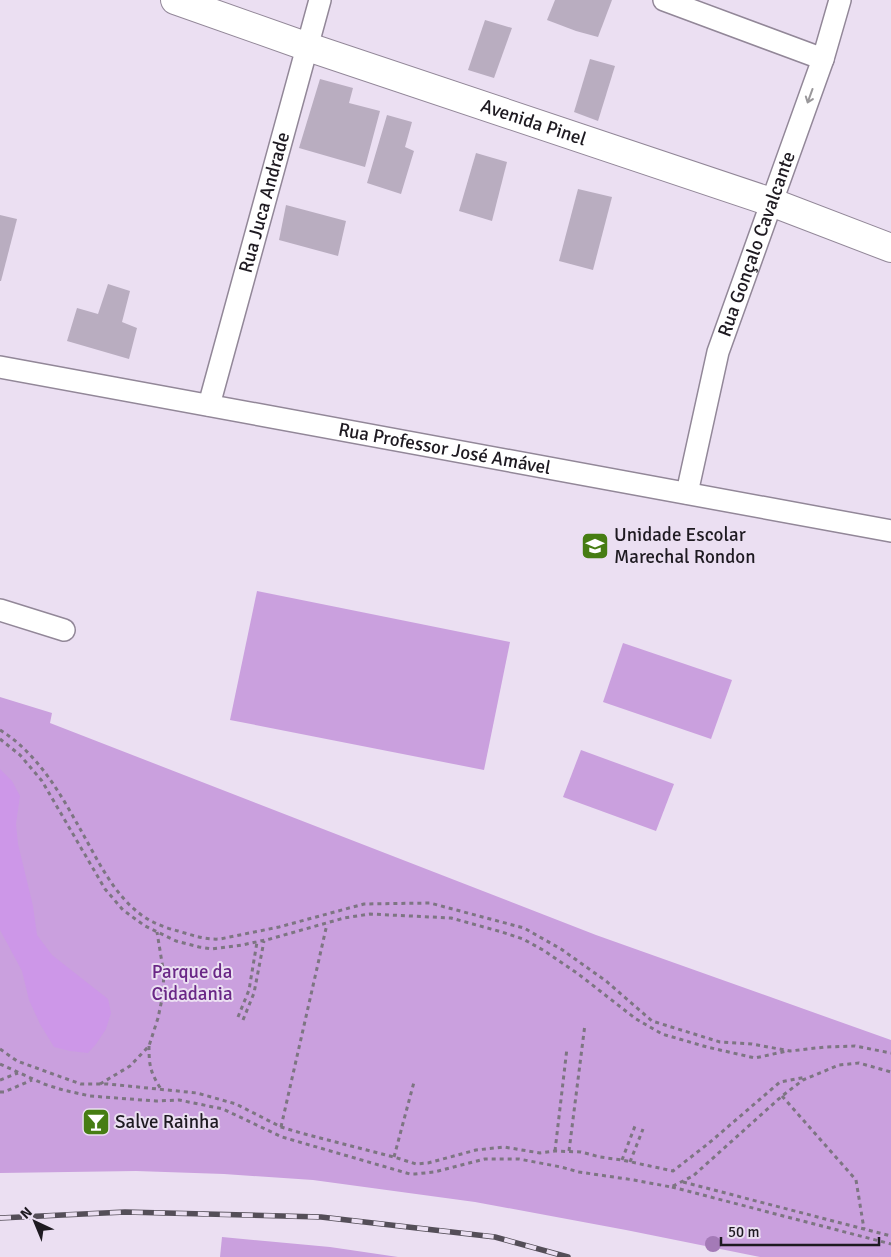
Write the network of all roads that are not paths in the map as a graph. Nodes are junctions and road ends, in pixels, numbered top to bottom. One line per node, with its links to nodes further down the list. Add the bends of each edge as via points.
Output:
1 (175, 0): 5 (street, Avenida Pinel)
2 (320, 0): 5 (street, Rua Juca Andrade)
3 (664, 0): 6 (street)
4 (840, 0): 6 (street, Rua Gonçalo Cavalcante)
5 (308, 47): 7 (street, Avenida Pinel); 10 (street, Rua Juca Andrade)
6 (823, 59): 7 (street, Rua Gonçalo Cavalcante, one-way to 7)
7 (771, 202): 8 (street, Avenida Pinel); 11 (street, Rua Gonçalo Cavalcante, via 718,352)
8 (891, 248)
9 (0, 367): 10 (street, Rua Professor José Amável)
10 (209, 405): 11 (street, Rua Professor José Amável)
11 (687, 493): 12 (street, Rua Professor José Amável)
12 (891, 531)
13 (0, 610): 14 (street)
14 (64, 630)

